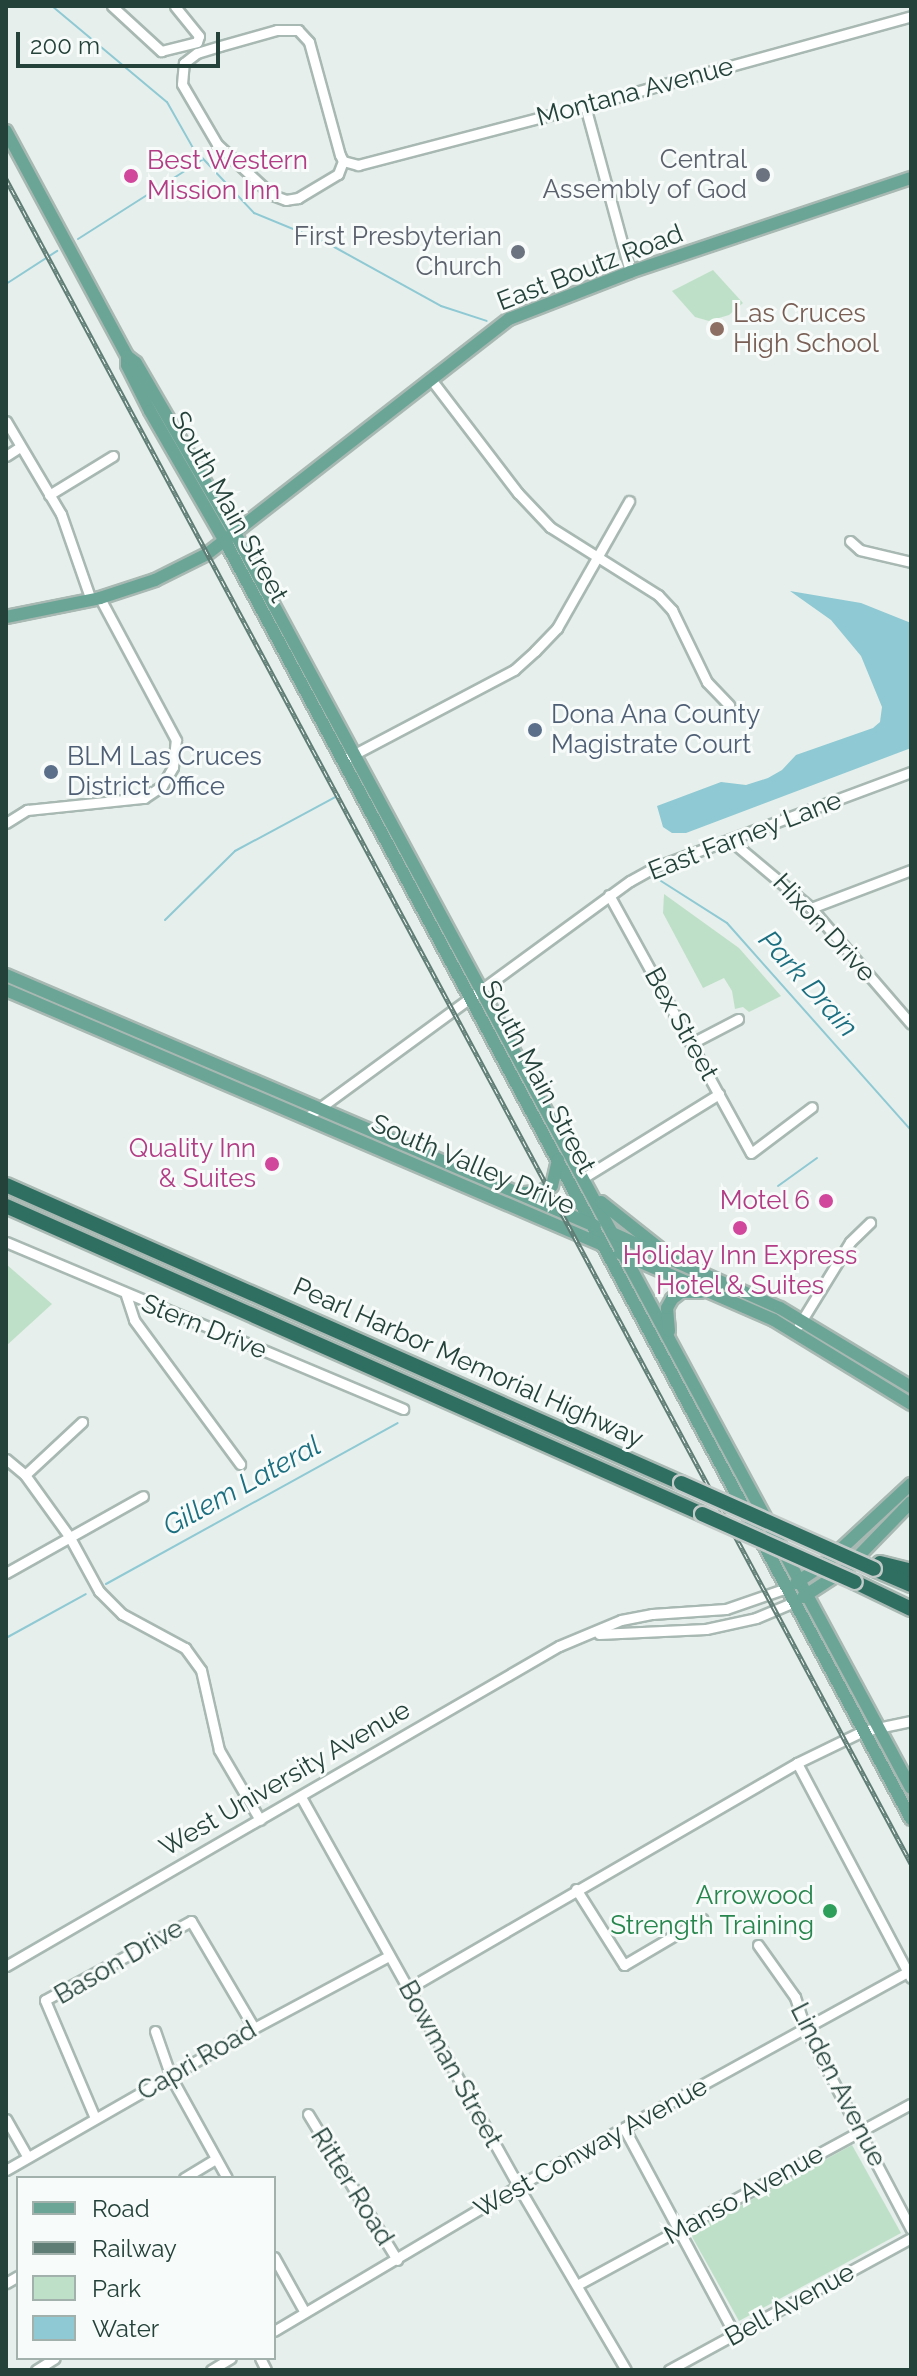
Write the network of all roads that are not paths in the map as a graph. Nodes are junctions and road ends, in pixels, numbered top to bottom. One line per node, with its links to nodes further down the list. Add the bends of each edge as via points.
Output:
1 (112, 6): 2 (street, via 161,51 197,42 199,36)
2 (175, 6)
3 (911, 16): 4 (street, Montana Avenue)
4 (585, 106): 6 (street, Montana Avenue, via 358,165); 8 (street)
5 (6, 131): 16 (main road, South Main Street, via 127,356 150,411)
6 (343, 161): 6 (street, via 309,42 298,30 277,30 208,49 184,63 182,84 217,144 272,195 298,198 338,174)
7 (911, 178): 8 (main road, East Boutz Road)
8 (630, 272): 9 (main road, East Boutz Road, via 509,319)
9 (430, 378): 16 (main road, East Boutz Road); 18 (street, via 531,509 570,543)
10 (6, 421): 11 (street)
11 (20, 447): 12 (street); 14 (street)
12 (6, 456)
13 (113, 456): 14 (street)
14 (49, 495): 20 (street)
15 (629, 501): 18 (street)
16 (231, 539): 20 (main road, East Boutz Road, via 155,580); 23 (main road, South Main Street)
17 (850, 541): 19 (street, via 860,550)
18 (597, 557): 22 (street, via 658,595 672,610 707,682); 23 (street, via 557,628 514,670)
19 (911, 562)
20 (96, 599): 21 (main road, East Boutz Road); 25 (street, via 176,740 173,767 162,786 144,798 27,810)
21 (6, 617)
22 (729, 705)
23 (348, 758): 32 (main road, South Main Street)
24 (911, 772): 26 (street, East Farney Lane)
25 (6, 823)
26 (730, 840): 28 (street, East Farney Lane, via 653,868); 29 (street, Hixon Drive)
27 (911, 870): 29 (street)
28 (609, 895): 32 (street, East Farney Lane); 35 (street, Bex Street)
29 (811, 908): 34 (street, Hixon Drive)
30 (6, 975): 38 (main road, South Valley Drive)
31 (6, 990): 39 (main road, South Valley Drive)
32 (476, 993): 38 (street, East Farney Lane); 40 (main road, South Main Street); 41 (main road, South Main Street)
33 (738, 1019): 35 (street)
34 (911, 1024)
35 (692, 1043): 36 (street, Bex Street)
36 (719, 1094): 37 (street, Bex Street, via 751,1153); 41 (street)
37 (812, 1107)
38 (321, 1110): 39 (street, East Farney Lane); 44 (main road, South Valley Drive)
39 (306, 1118): 50 (main road, South Valley Drive)
40 (558, 1160): 44 (main road, via 552,1186); 47 (main road, South Main Street)
41 (583, 1178): 43 (main road, South Main Street)
42 (6, 1185): 68 (highway, Pearl Harbor Memorial Highway, bridge)
43 (590, 1191): 48 (main road, South Main Street); 52 (main road, via 629,1227)
44 (518, 1193): 47 (main road, South Valley Drive)
45 (6, 1206): 76 (highway, Pearl Harbor Memorial Highway, bridge)
46 (870, 1223): 55 (street, via 850,1242)
47 (592, 1225): 48 (main road, South Valley Drive); 50 (main road, South Main Street)
48 (612, 1233): 51 (main road, South Main Street); 52 (main road, South Valley Drive)
49 (6, 1242): 53 (street, Stern Drive)
50 (603, 1245): 51 (main road, South Valley Drive); 73 (main road, South Main Street)
51 (622, 1254): 54 (main road, South Valley Drive); 56 (main road, South Main Street)
52 (681, 1263): 55 (main road, South Valley Drive)
53 (126, 1295): 59 (street, Stern Drive); 62 (street, via 134,1320)
54 (718, 1295): 55 (main road, South Valley Drive); 56 (main road, via 685,1291 674,1296 667,1308)
55 (799, 1325): 57 (main road, South Valley Drive); 58 (main road, South Valley Drive)
56 (670, 1339): 71 (main road, South Main Street)
57 (911, 1387)
58 (911, 1404)
59 (403, 1409)
60 (82, 1422): 63 (street)
61 (6, 1459): 63 (street)
62 (240, 1464)
63 (25, 1475): 67 (street)
64 (911, 1484): 71 (main road, West University Avenue, via 827,1562)
65 (143, 1496): 67 (street)
66 (911, 1502): 74 (main road, West University Avenue, via 846,1569)
67 (69, 1536): 70 (street); 85 (street, via 99,1591 122,1614 185,1648 201,1670 219,1750)
68 (875, 1566): 69 (highway); 72 (highway, Pearl Harbor Memorial Highway)
69 (911, 1571)
70 (6, 1573)
71 (800, 1580): 73 (main road, West University Avenue); 74 (main road, South Main Street)
72 (911, 1585)
73 (787, 1588): 75 (main road, South Main Street); 77 (street, West University Avenue, via 726,1609 621,1620)
74 (808, 1595): 75 (main road, West University Avenue); 79 (main road, South Main Street)
75 (794, 1602): 77 (street, West University Avenue, via 756,1618 706,1629); 80 (main road, South Main Street)
76 (907, 1606)
77 (587, 1635): 83 (street, West University Avenue, via 517,1669)
78 (911, 1721): 79 (street)
79 (879, 1728): 80 (street); 82 (main road, South Main Street)
80 (863, 1731): 81 (street); 84 (main road, South Main Street)
81 (797, 1763): 86 (street); 91 (street)
82 (911, 1788)
83 (301, 1797): 85 (street, West University Avenue); 89 (street, Bowman Street)
84 (911, 1819)
85 (260, 1820): 90 (street, West University Avenue)
86 (576, 1889): 87 (street, via 624,1965); 92 (street)
87 (702, 1919)
88 (758, 1945): 94 (street, Linden Avenue, via 795,1997)
89 (389, 1956): 92 (street, Bowman Street); 93 (street, Capri Road)
90 (6, 1966)
91 (910, 1973): 94 (street, West Conway Avenue)
92 (409, 1988): 108 (street, Bowman Street)
93 (254, 2028): 96 (street, Capri Road); 99 (street, Bason Drive, via 191,1921 45,2000)
94 (805, 2028): 101 (street, West Conway Avenue); 102 (street, Linden Avenue)
95 (155, 2031): 96 (street)
96 (171, 2077): 99 (street, Capri Road); 104 (street)
97 (911, 2104): 102 (street, Manso Avenue)
98 (308, 2114): 112 (street, Ritter Road)
99 (95, 2118): 103 (street, Capri Road)
100 (6, 2119): 103 (street)
101 (624, 2128): 108 (street, West Conway Avenue); 110 (street)
102 (861, 2131): 109 (street, Linden Avenue); 110 (street, Manso Avenue)
103 (27, 2156): 105 (street, Capri Road)
104 (216, 2159): 106 (street); 107 (street)
105 (6, 2170)
106 (187, 2176)
107 (226, 2176)
108 (518, 2186): 112 (street, West Conway Avenue); 114 (street, Bowman Street)
109 (911, 2229)
110 (679, 2231): 114 (street, Manso Avenue); 117 (street)
111 (911, 2238): 117 (street, Bell Avenue)
112 (397, 2260): 115 (street, West Conway Avenue)
113 (276, 2261): 115 (street)
114 (577, 2285): 118 (street, Bowman Street)
115 (304, 2311): 116 (street, West Conway Avenue)
116 (276, 2330)
117 (735, 2335): 119 (street, Bell Avenue)
118 (626, 2370)
119 (669, 2370)

